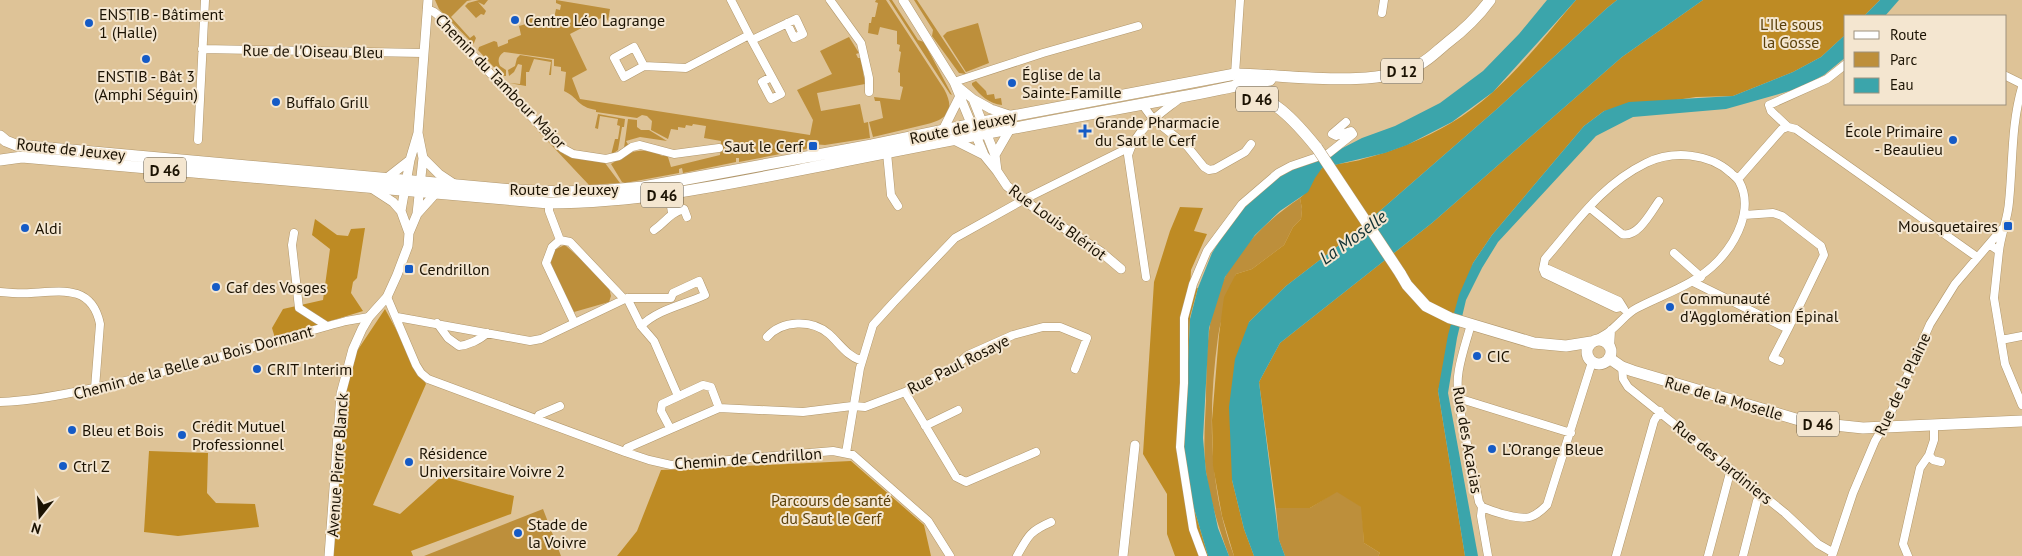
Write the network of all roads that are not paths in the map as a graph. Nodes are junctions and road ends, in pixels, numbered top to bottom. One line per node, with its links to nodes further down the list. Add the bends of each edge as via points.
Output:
1 (205, 0): 13 (street)
2 (731, 0): 12 (street)
3 (830, 0): 25 (street, via 861,43)
4 (903, 0): 21 (street)
5 (1240, 0): 22 (street)
6 (1384, 0): 9 (street)
7 (1490, 0): 18 (main road, D 12, via 1468,26 1420,65 1370,77)
8 (427, 4): 14 (street); 45 (street, Chemin du Tambour Major, via 544,130 573,154 606,160 640,145 674,154)
9 (1382, 13)
10 (787, 23): 12 (street)
11 (1138, 26): 21 (street)
12 (750, 38): 15 (street, via 686,68); 17 (street)
13 (202, 49): 14 (street, Rue de l'Oiseau Bleu); 42 (street)
14 (423, 53): 38 (street)
15 (644, 66)
16 (1844, 66): 35 (street, via 1827,79 1769,105)
17 (771, 76)
18 (1289, 76): 20 (main road, D 12); 22 (main road, D 12, via 1268,74)
19 (2007, 77): 24 (street)
20 (1277, 79): 22 (main road, D 12); 29 (main road)
21 (955, 83): 26 (street); 28 (street)
22 (1235, 83): 23 (main road, D 46); 29 (main road, D 46)
23 (1212, 85): 27 (main road, Route de Jeuxey); 31 (main road, Route de Jeuxey); 34 (main road, D 46, via 1254,97)
24 (2022, 86): 71 (street, via 2012,142 2009,206)
25 (869, 92)
26 (960, 96): 36 (street); 39 (street)
27 (1181, 97): 30 (main road, Route de Jeuxey); 32 (street)
28 (973, 99): 31 (street); 36 (street)
29 (1271, 101): 34 (main road, D 46)
30 (1142, 104): 32 (street); 37 (main road, Route de Jeuxey)
31 (1012, 116): 36 (main road, Route de Jeuxey)
32 (1153, 119): 43 (street, via 1187,146 1209,170 1245,152); 44 (street)
33 (1346, 122): 144 (street, via 1332,134 1336,136 1352,131 1353,134 1329,153 1278,173 1242,204 1208,251 1193,284 1184,318 1180,447 1193,530)
34 (1295, 123): 94 (main road, D 46, bridge, via 1317,148 1407,285 1426,306)
35 (1788, 127): 54 (street, via 1782,129); 79 (street, via 1822,146)
36 (980, 129): 37 (main road, Route de Jeuxey); 39 (main road, Route de Jeuxey); 41 (main road, Route de Jeuxey / D 46); 47 (street, Rue Louis Blériot); 48 (street, Rue Louis Blériot)
37 (1010, 129): 48 (street)
38 (418, 132): 49 (street); 51 (street)
39 (942, 132): 55 (main road, Route de Jeuxey, via 701,177 609,190 540,192)
40 (0, 136): 53 (main road, Route de Jeuxey, via 16,145)
41 (952, 139): 46 (main road, Route de Jeuxey / D 46); 47 (street, Rue Louis Blériot)
42 (198, 140)
43 (1251, 144)
44 (1130, 147): 61 (street); 81 (street, via 1128,162)
45 (719, 148)
46 (887, 152): 60 (main road, Route de Jeuxey / D 46); 64 (street, via 891,195)
47 (984, 155): 52 (street, Rue Louis Blériot)
48 (995, 155): 52 (street, Rue Louis Blériot)
49 (422, 158): 55 (street); 57 (street)
50 (0, 160): 58 (main road, Route de Jeuxey / D 46, via 22,157)
51 (410, 160): 53 (street); 56 (street)
52 (998, 171): 61 (street, Rue Louis Blériot, via 1007,186)
53 (387, 178): 56 (main road, Route de Jeuxey)
54 (1738, 179): 65 (street, via 1721,164 1699,156 1674,156 1648,162 1615,180); 69 (street, via 1744,195)
55 (454, 184): 57 (main road, Route de Jeuxey)
56 (406, 185): 57 (main road, Route de Jeuxey / D 46); 58 (main road, Route de Jeuxey / D 46); 66 (street)
57 (420, 187): 59 (main road, Route de Jeuxey / D 46); 68 (street)
58 (373, 189): 66 (street)
59 (434, 194): 63 (main road, Route de Jeuxey / D 46); 68 (street)
60 (669, 194): 63 (main road, Route de Jeuxey / D 46, via 620,201); 67 (street)
61 (1023, 200): 80 (street, Rue Louis Blériot); 107 (street, via 955,238 873,325)
62 (1659, 201): 65 (street, via 1641,225 1627,235)
63 (549, 203): 75 (street)
64 (898, 206)
65 (1589, 207): 89 (street, via 1545,259 1543,269 1619,302)
66 (401, 211): 74 (street)
67 (672, 213): 70 (street, via 684,210); 72 (street)
68 (417, 214): 74 (street)
69 (1744, 215): 82 (street, via 1734,241); 97 (street, via 1773,213 1782,216 1821,246 1824,255)
70 (687, 217)
71 (2002, 229): 76 (street, Rue de la Plaine); 77 (street)
72 (654, 230)
73 (294, 233): 95 (street, Chemin de la Belle au Bois Dormant, via 292,245 299,308)
74 (409, 233): 85 (street, via 408,246)
75 (560, 240): 87 (street, via 570,242); 92 (street, via 552,247 546,263)
76 (1990, 245): 77 (street); 79 (street, Rue de la Plaine)
77 (1999, 251): 102 (street, via 1994,298)
78 (1674, 253): 82 (street)
79 (1977, 257): 127 (street, Rue de la Plaine, via 1954,284 1930,324)
80 (1121, 269)
81 (1146, 277)
82 (1701, 277): 83 (street)
83 (1693, 282): 89 (street); 97 (street)
84 (0, 292): 111 (street, via 67,290 90,302 100,324)
85 (387, 297): 90 (street, Avenue Pierre Blanck); 91 (street, Chemin de Cendrillon)
86 (671, 298): 87 (street); 88 (street); 88 (street, via 673,293 699,282 705,295)
87 (626, 299): 92 (street); 96 (street)
88 (675, 306): 96 (street, via 648,318)
89 (1630, 312): 98 (street)
90 (369, 317): 95 (street, Chemin de la Belle au Bois Dormant); 140 (street, Avenue Pierre Blanck, via 353,349 341,394)
91 (397, 317): 93 (street); 122 (street, Chemin de Cendrillon, via 416,364 428,379)
92 (574, 322): 99 (street, via 530,341)
93 (437, 323): 99 (street); 99 (street, via 459,346)
94 (1468, 323): 104 (main road, via 1534,343); 114 (street, Rue des Acacias, via 1458,378 1457,393)
95 (326, 326): 111 (street, Chemin de la Belle au Bois Dormant, via 203,362)
96 (641, 326): 113 (street, via 654,341)
97 (1788, 329): 108 (street, via 1773,358)
98 (1611, 330): 103 (street); 105 (street)
99 (487, 333)
100 (2022, 336): 102 (street)
101 (767, 337): 107 (street, via 784,325 799,323 819,328 828,332 851,357)
102 (2001, 340): 116 (street, via 2005,364)
103 (1593, 341): 104 (main road); 105 (main road, Rue de la Moselle, via 1604,341); 106 (main road, via 1587,349)
104 (1566, 346): 106 (main road)
105 (1610, 353): 106 (main road, via 1602,364); 109 (main road, Rue de la Moselle / D 46)
106 (1590, 358): 128 (street)
107 (862, 361): 118 (street)
108 (1780, 361)
109 (1622, 367): 121 (street, Rue des Jardiniers, via 1628,387); 127 (main road, Rue de la Moselle / D 46, via 1806,422)
110 (1075, 369): 112 (street, Rue Paul Rosaye, via 1087,338 1060,327 1043,327 1013,335 968,355 953,368)
111 (95, 388): 115 (street, Chemin de la Belle au Bois Dormant, via 66,395)
112 (905, 392): 118 (street, Rue Paul Rosaye, via 865,407); 125 (street)
113 (678, 396): 119 (street, via 703,385 711,387); 126 (street, via 662,404 661,411)
114 (1461, 400): 128 (street); 137 (street, Rue des Acacias, via 1459,405)
115 (0, 402)
116 (2022, 404)
117 (560, 406): 122 (street)
118 (855, 406): 119 (street, Rue Paul Rosaye, via 803,412); 132 (street)
119 (719, 408): 126 (street)
120 (958, 410): 125 (street)
121 (1660, 412): 135 (street, Rue des Jardiniers); 146 (street, via 1654,421)
122 (537, 419): 130 (street, Chemin de Cendrillon)
123 (2022, 421): 124 (main road, Rue de la Moselle / D 46)
124 (1934, 425): 127 (main road, Rue de la Moselle / D 46); 133 (street)
125 (925, 426): 131 (street, via 956,477 966,482)
126 (670, 428): 130 (street, via 627,448)
127 (1882, 428): 139 (street, Rue de la Plaine, via 1853,493)
128 (1570, 433): 137 (street, via 1546,505 1540,512 1521,518)
129 (1135, 445): 143 (street)
130 (625, 452): 132 (street, Chemin de Cendrillon, via 672,465 833,451)
131 (1036, 452)
132 (846, 453): 141 (street, via 853,455 928,521)
133 (1929, 455): 134 (street); 149 (street, via 1920,468 1903,544)
134 (1941, 462)
135 (1731, 469): 136 (street, Rue des Jardiniers); 147 (street)
136 (1762, 494): 139 (street, Rue des Jardiniers); 148 (street, via 1757,501)
137 (1482, 507): 145 (street, Rue des Acacias)
138 (1052, 522): 142 (street, via 1036,528)
139 (1832, 554)
140 (329, 556)
141 (950, 556)
142 (1017, 556)
143 (1123, 556)
144 (1203, 556)
145 (1488, 556)
146 (1616, 556)
147 (1708, 556)
148 (1743, 556)
149 (1908, 556)

